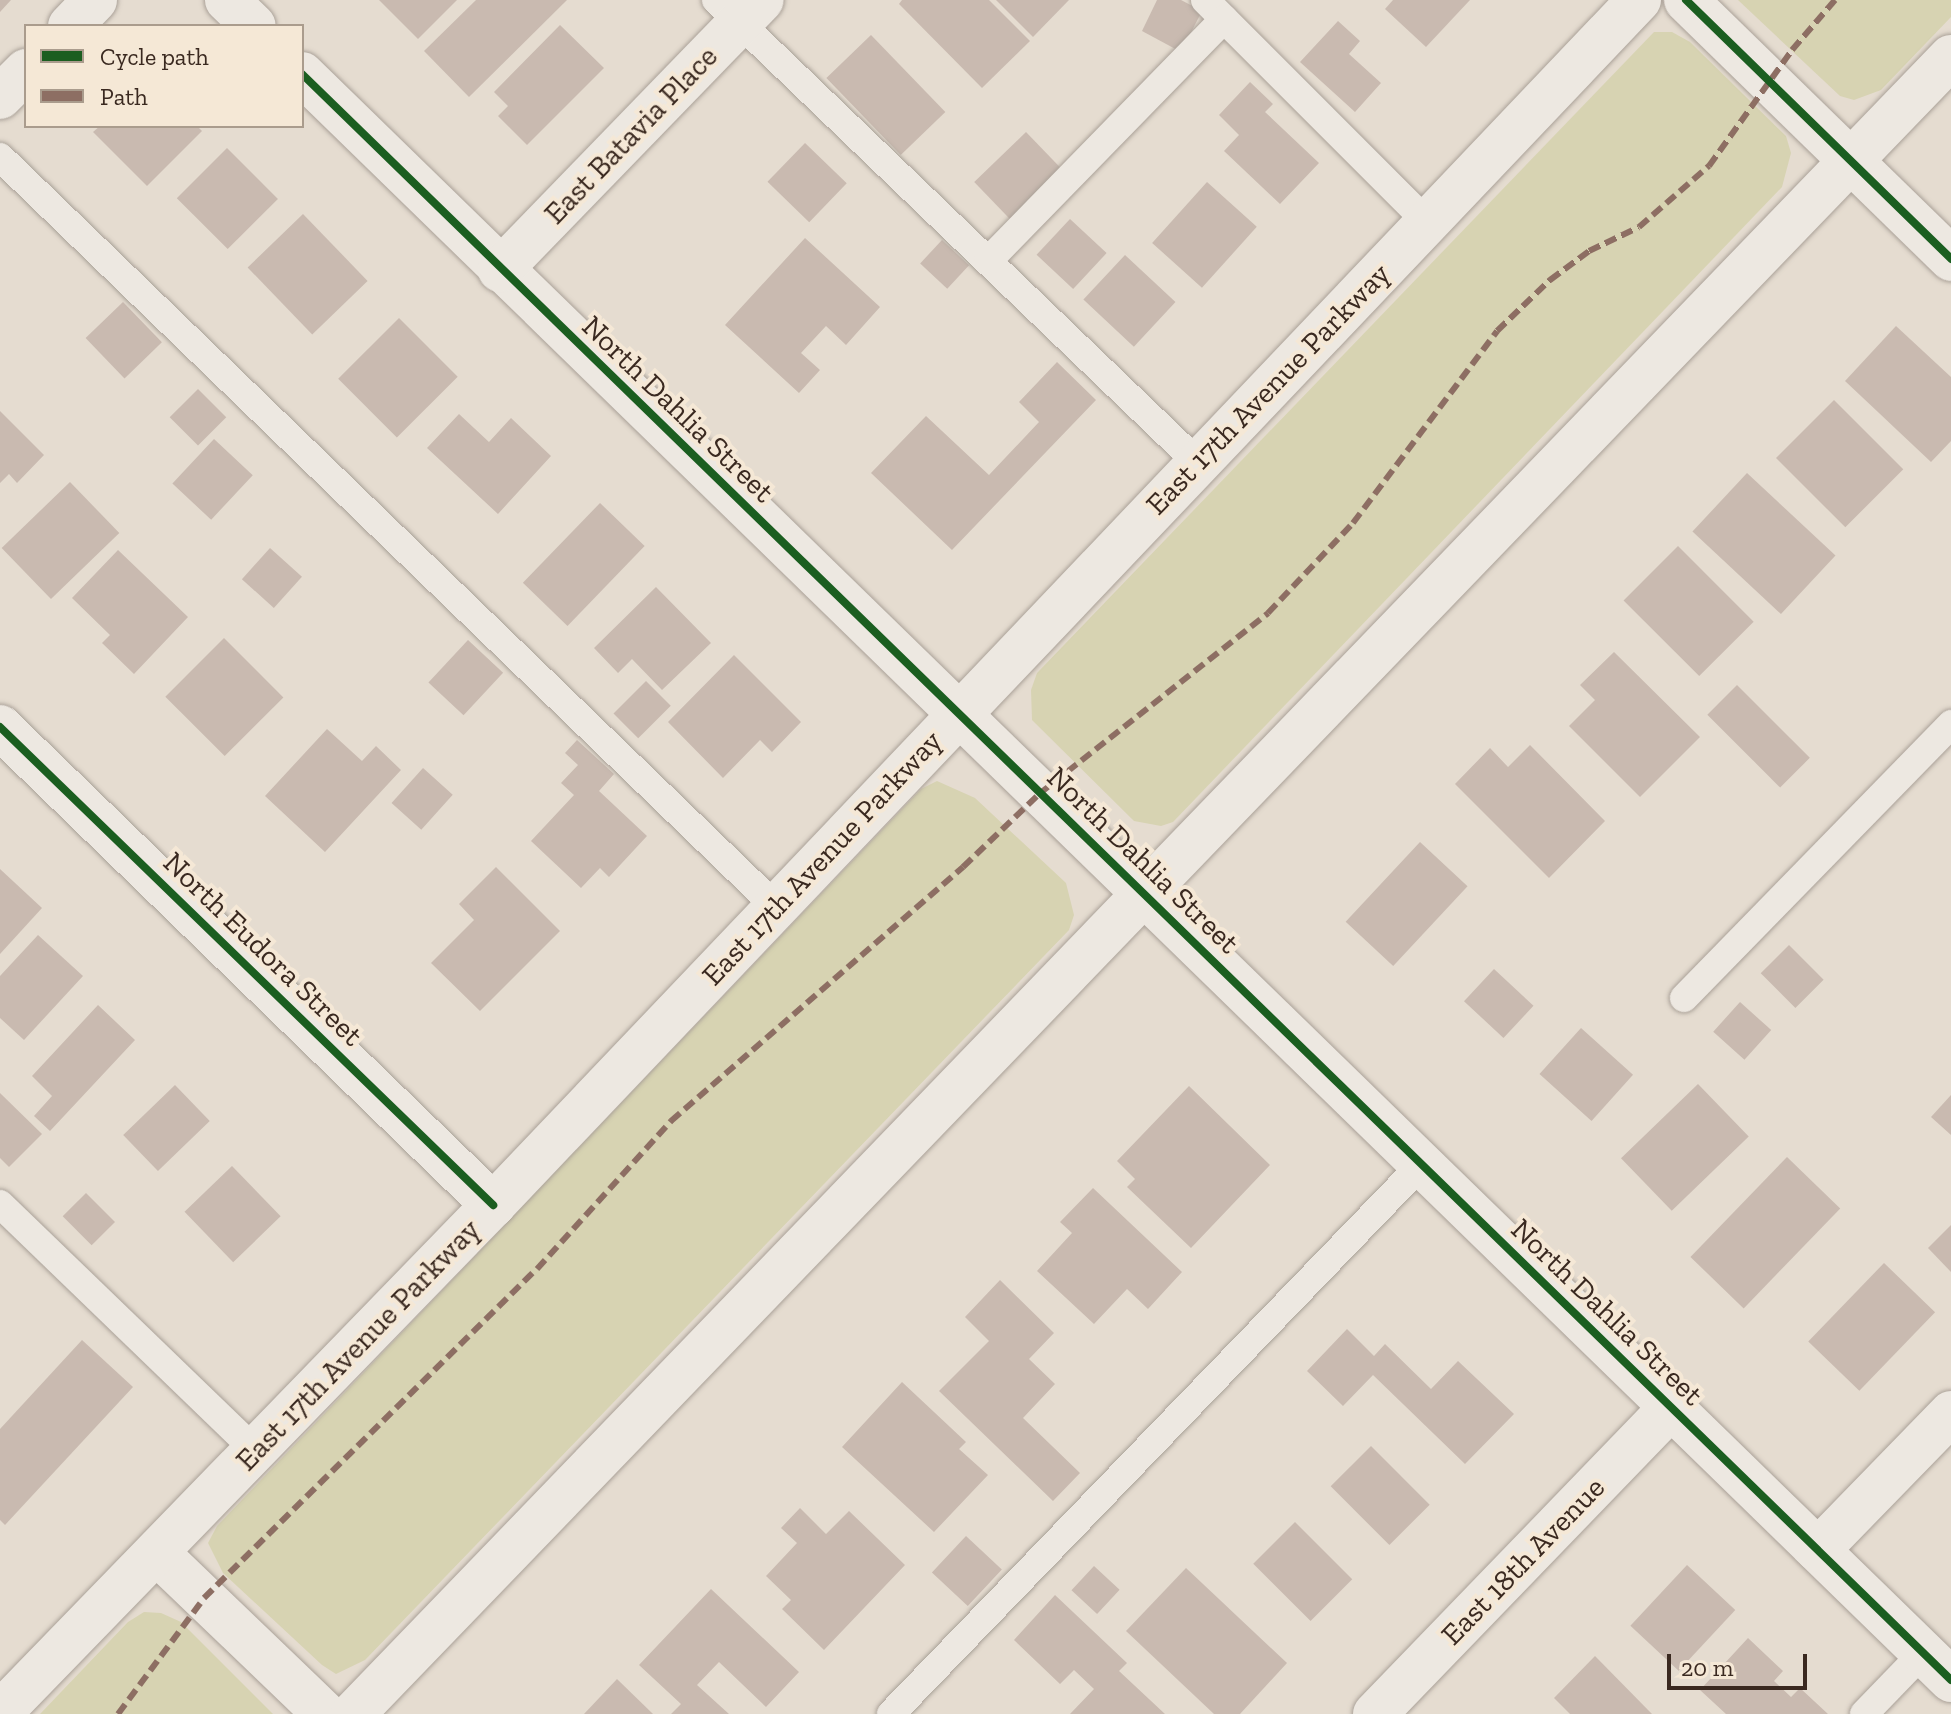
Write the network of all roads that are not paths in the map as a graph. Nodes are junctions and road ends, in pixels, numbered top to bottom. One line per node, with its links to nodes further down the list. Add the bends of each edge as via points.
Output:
1 (95, 0): 7 (main road)
2 (227, 0): 8 (main road)
3 (1639, 0): 15 (main road, East 17th Avenue Parkway)
4 (1686, 0): 14 (main road)
5 (739, 8): 17 (lane); 18 (main road, East Batavia Place)
6 (1214, 10): 15 (lane); 17 (lane)
7 (72, 24)
8 (252, 24)
9 (1951, 57): 14 (main road)
10 (24, 73): 12 (main road)
11 (304, 76): 18 (main road, North Dahlia Street)
12 (0, 97)
13 (0, 157): 24 (lane)
14 (1851, 161): 16 (main road); 23 (main road)
15 (1427, 222): 19 (main road, East 17th Avenue Parkway)
16 (1951, 259)
17 (988, 261): 19 (lane)
18 (500, 270): 20 (main road, North Dahlia Street)
19 (1198, 463): 20 (main road, East 17th Avenue Parkway)
20 (959, 714): 23 (main road, North Dahlia Street); 24 (main road, East 17th Avenue Parkway)
21 (1951, 724): 25 (lane)
22 (0, 727): 28 (main road, North Eudora Street)
23 (1145, 898): 26 (main road, North Dahlia Street); 37 (main road)
24 (776, 907): 28 (main road, East 17th Avenue Parkway)
25 (1684, 998)
26 (1421, 1165): 29 (main road, North Dahlia Street); 38 (lane)
27 (0, 1204): 31 (lane)
28 (493, 1205): 31 (main road, East 17th Avenue Parkway)
29 (1671, 1408): 32 (main road, North Dahlia Street); 39 (main road, East 18th Avenue)
30 (1951, 1413): 32 (main road)
31 (256, 1451): 33 (main road, East 17th Avenue Parkway)
32 (1818, 1550): 34 (main road, North Dahlia Street)
33 (157, 1553): 35 (main road, East 17th Avenue Parkway); 36 (main road)
34 (1937, 1667): 40 (lane)
35 (5, 1698)
36 (325, 1714)
37 (353, 1714)
38 (891, 1714)
39 (1375, 1714)
40 (1864, 1714)

